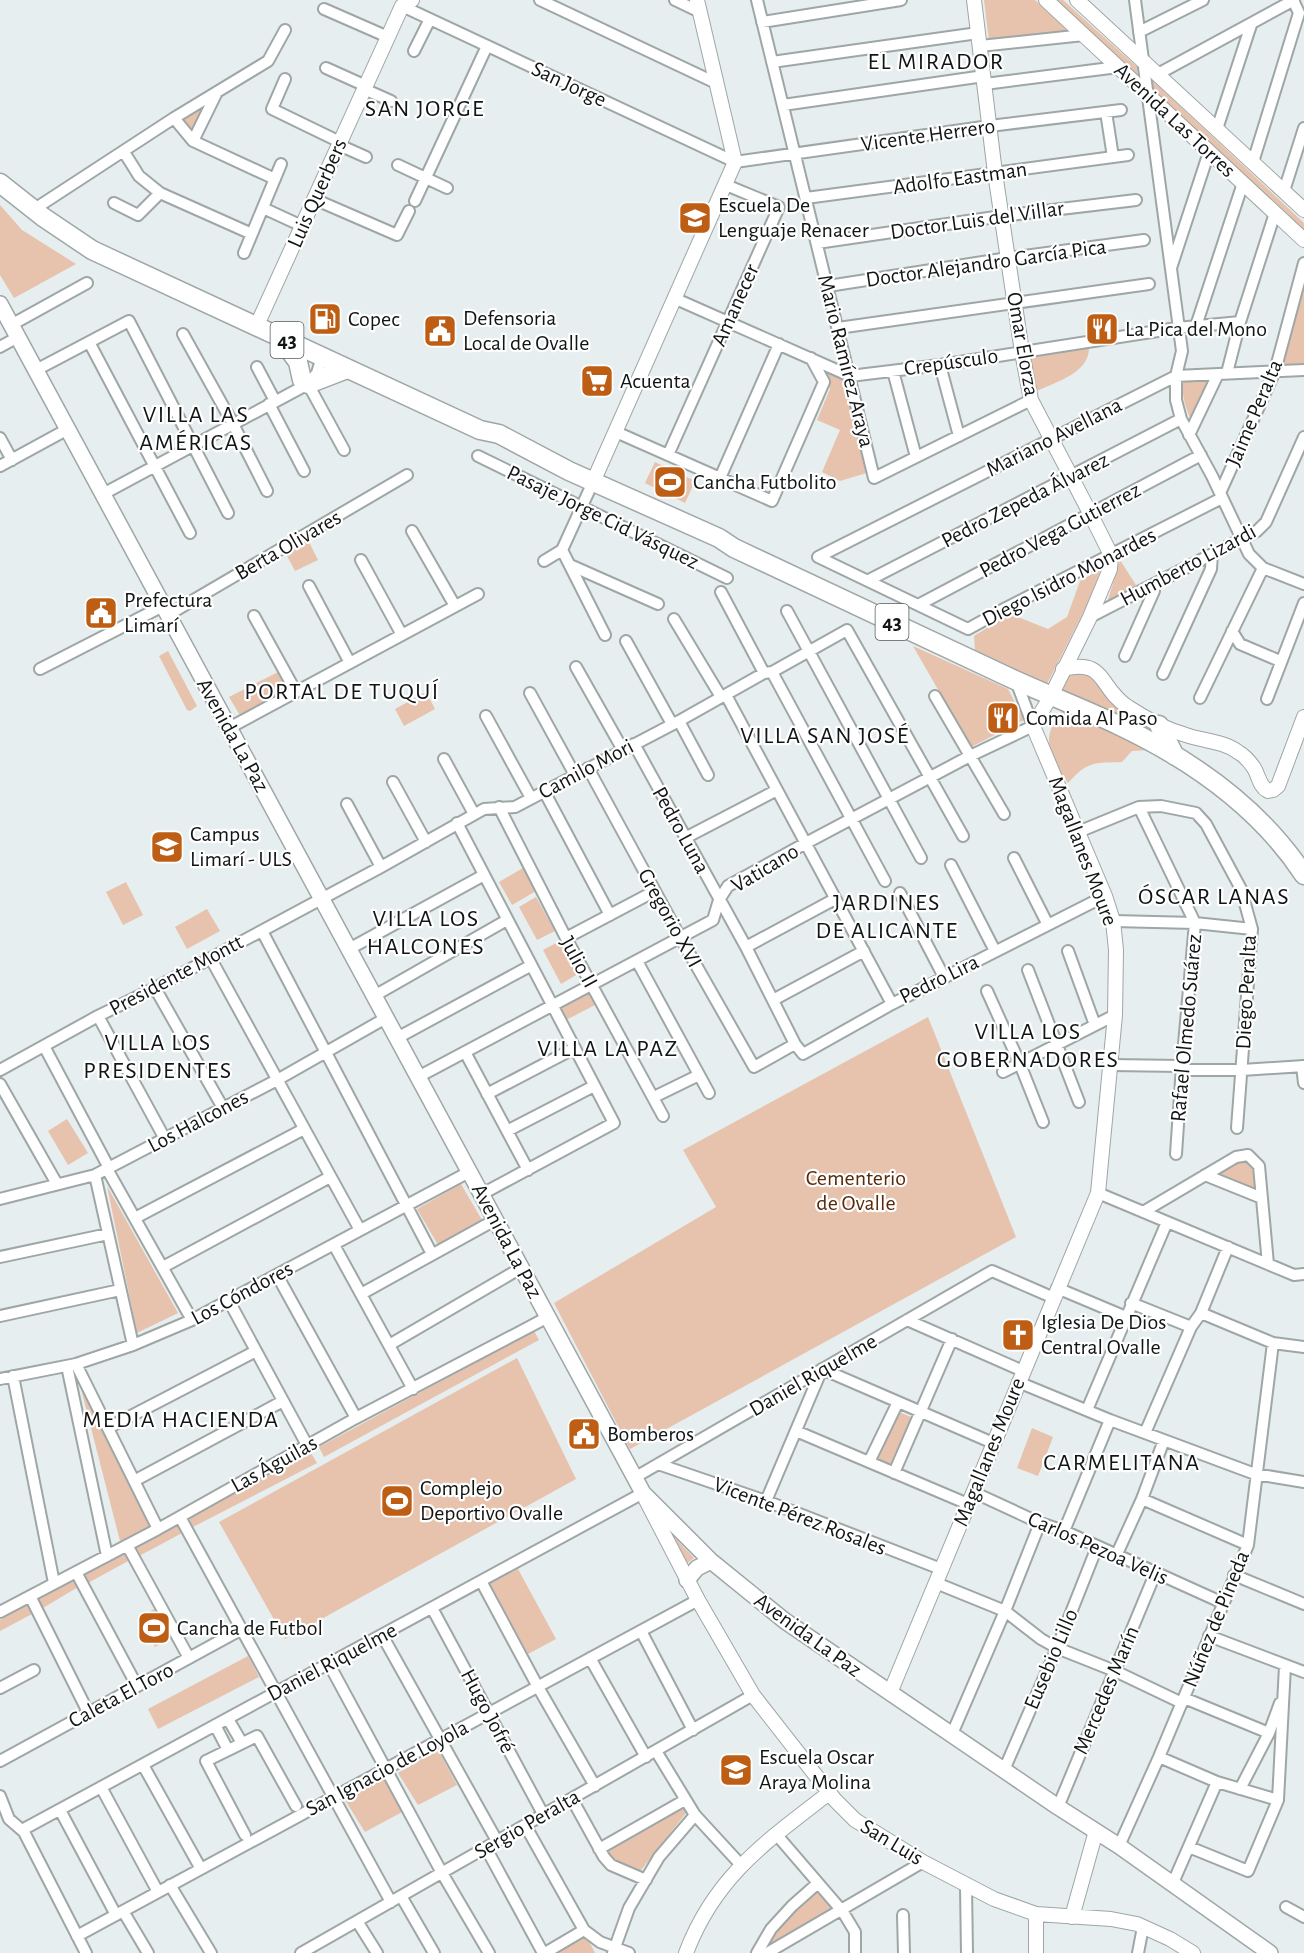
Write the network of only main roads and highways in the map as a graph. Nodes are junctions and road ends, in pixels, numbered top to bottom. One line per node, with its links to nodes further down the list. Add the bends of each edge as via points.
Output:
1 (0, 183): 3 (main road, 43)
2 (0, 193): 3 (main road, 43, via 43,226)
3 (92, 250): 5 (main road, 43)
4 (0, 304): 10 (main road, Avenida La Paz, via 634,1478 643,1493)
5 (277, 335): 6 (main road, 43); 6 (main road, via 298,362 303,384)
6 (347, 369): 8 (main road, 43, via 499,434 592,486 719,538 1016,681 1118,725)
7 (1159, 725): 8 (main road)
8 (1175, 756): 9 (main road, 43, via 1220,786 1265,826)
9 (1304, 874)
10 (711, 1561): 11 (main road, via 697,1568); 12 (main road, Avenida La Paz, via 785,1622 1119,1846)
11 (687, 1580)
12 (1270, 1953)

